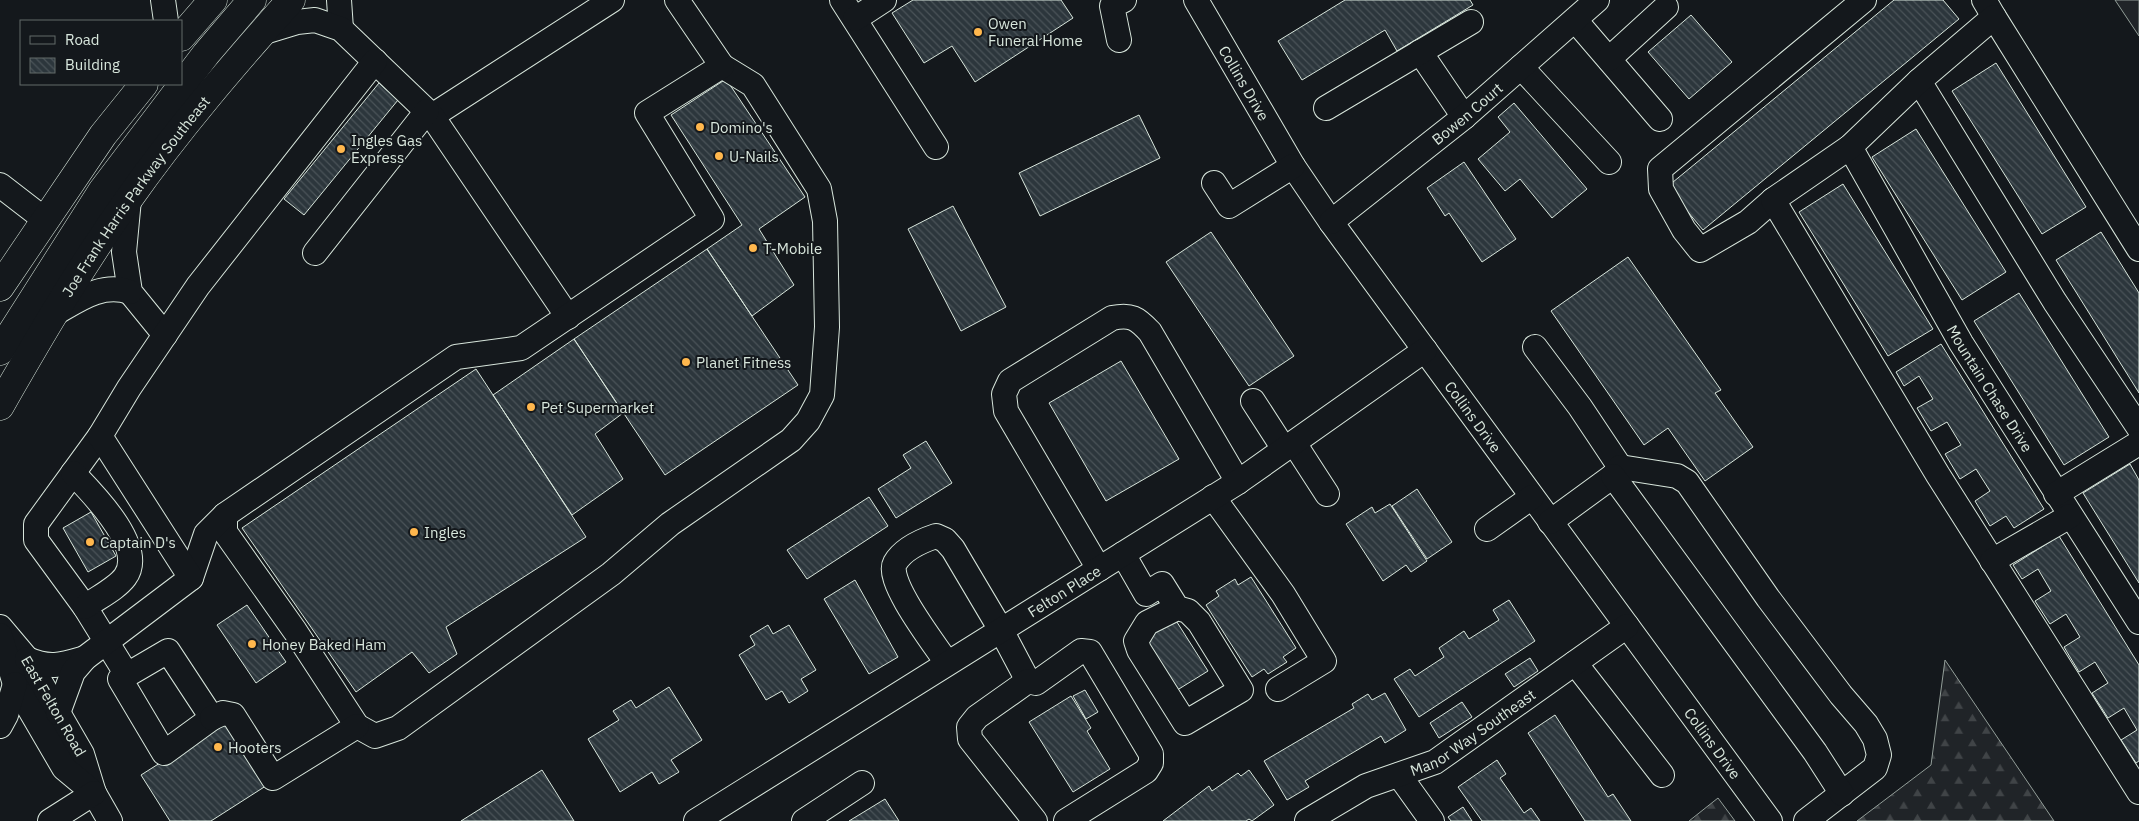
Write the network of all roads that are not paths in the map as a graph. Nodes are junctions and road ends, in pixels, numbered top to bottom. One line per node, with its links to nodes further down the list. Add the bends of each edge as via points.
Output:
1 (163, 0): 16 (street)
2 (213, 0): 21 (main road)
3 (252, 0): 53 (main road, via 206,54 102,190)
4 (291, 0): 20 (main road, Joe Frank Harris Parkway Southeast)
5 (339, 0): 19 (street)
6 (612, 0): 31 (street)
7 (677, 0): 26 (street)
8 (884, 0): 15 (street)
9 (1196, 0): 37 (street, Collins Drive)
10 (1597, 0): 17 (street, Bowen Court)
11 (1864, 0): 41 (street, via 1660,169 1661,189 1684,230 1700,250 1748,222)
12 (1115, 2): 22 (street)
13 (1666, 7): 24 (street)
14 (1989, 9): 28 (street); 44 (street)
15 (848, 10): 34 (street)
16 (166, 20)
17 (1575, 20): 24 (street); 27 (street, Bowen Court)
18 (1471, 22): 23 (street)
19 (341, 29): 20 (street, via 315,20); 25 (street)
20 (261, 33): 40 (main road, Joe Frank Harris Parkway Southeast)
21 (182, 37)
22 (1119, 40)
23 (1420, 52): 30 (street); 32 (street)
24 (1609, 59): 33 (street)
25 (375, 61): 31 (street); 50 (street, via 198,286)
26 (722, 66): 49 (street, via 647,113 712,219); 96 (street, via 753,85 818,189 825,222 827,327 822,395 808,422 791,440 670,524 611,574 398,728 375,736)
27 (1521, 68): 32 (street, Bowen Court); 36 (street)
28 (1919, 81): 35 (street); 56 (street, via 2055,302)
29 (143, 85): 42 (main road, via 103,135)
30 (1326, 108)
31 (430, 113): 45 (street); 49 (street)
32 (1464, 118): 43 (street, Bowen Court)
33 (1660, 119)
34 (936, 147)
35 (1850, 147): 41 (street); 64 (street, Mountain Chase Drive, via 1961,343)
36 (1609, 162)
37 (1293, 166): 38 (street, via 1229,206); 43 (street, Collins Drive)
38 (1214, 183)
39 (0, 186): 42 (street)
40 (129, 199): 47 (street, via 124,252); 48 (main road, Joe Frank Harris Parkway Southeast)
41 (1773, 200): 72 (street)
42 (44, 219): 46 (main road)
43 (1331, 222): 52 (street, Collins Drive)
44 (2139, 249)
45 (315, 253)
46 (0, 287)
47 (130, 292): 48 (street, via 105,288); 50 (street)
48 (52, 315): 55 (main road, Joe Frank Harris Parkway Southeast)
49 (568, 317): 67 (street, via 522,348 456,357)
50 (165, 335): 57 (street)
51 (1535, 347): 60 (street, via 1580,407)
52 (1425, 350): 59 (street, Felton Place); 66 (street, Collins Drive)
53 (0, 351)
54 (1253, 401): 59 (street)
55 (0, 406)
56 (2139, 428)
57 (100, 436): 61 (street); 74 (street)
58 (2139, 442): 64 (street)
59 (1289, 446): 62 (street, Felton Place); 63 (street)
60 (1617, 472): 69 (street); 102 (street); 102 (street, via 1677,476 1687,482 1768,598 1866,724 1879,755 1875,768)
61 (73, 473): 76 (street, via 36,524 36,540); 76 (street, via 108,509 127,544 129,563 125,576)
62 (1238, 482): 65 (street, Felton Place); 73 (street, via 1150,332 1140,321 1126,315 1112,318 1010,381 1004,394 1006,411)
63 (1327, 494)
64 (2056, 494): 68 (street, Mountain Chase Drive)
65 (1213, 497): 71 (street, Felton Place); 92 (street, via 1283,594 1324,662)
66 (1532, 497): 69 (street, Collins Drive); 70 (street)
67 (225, 515): 74 (street, via 206,534); 96 (street, via 225,532)
68 (2070, 516): 72 (street); 78 (street, Mountain Chase Drive)
69 (1550, 522): 80 (street, Collins Drive)
70 (1486, 529)
71 (1123, 554): 73 (street, Felton Place); 75 (street)
72 (1992, 561): 100 (street)
73 (1099, 568): 82 (street, Felton Place)
74 (191, 578): 84 (street)
75 (1146, 594): 77 (street, via 1162,584); 79 (street, via 1134,602)
76 (85, 607): 84 (street)
77 (1176, 608): 79 (street); 79 (street, via 1188,611 1199,622 1241,690 1185,723 1139,650 1136,641)
78 (2139, 622)
79 (1148, 623)
80 (1627, 626): 88 (street, Manor Way Southeast); 112 (street, Collins Drive)
81 (0, 627): 86 (street, East Felton Road)
82 (1002, 630): 87 (street, Felton Place); 87 (street, via 945,540 936,536 921,541 902,554 894,565 894,578 900,593); 90 (street)
83 (0, 635): 91 (street, East Felton Road)
84 (107, 643): 85 (street); 89 (street)
85 (85, 658): 86 (street, via 50,666); 93 (street, via 73,672)
86 (27, 659): 93 (street, East Felton Road)
87 (947, 663): 103 (street, Felton Place)
88 (1575, 663): 97 (street, Manor Way Southeast, via 1435,762); 98 (street)
89 (126, 675): 94 (street, via 168,652); 94 (street, via 120,679 164,753)
90 (1028, 681): 108 (street, via 977,716 969,727 970,739); 109 (street, via 1036,682 1081,651 1090,652 1151,754 1151,763 1146,771)
91 (15, 684): 95 (street); 101 (street, East Felton Road, via 64,768)
92 (1278, 689)
93 (58, 713): 101 (street, East Felton Road, via 82,754)
94 (212, 718): 96 (street, via 223,713 233,715 273,778)
95 (0, 726)
96 (357, 726)
97 (1399, 775): 110 (street, Manor Way Southeast, via 1366,786); 111 (street)
98 (1662, 775)
99 (862, 783): 107 (street)
100 (2139, 792)
101 (94, 794): 104 (street); 105 (street, East Felton Road)
102 (1842, 794): 113 (street)
103 (721, 814): 106 (street, Felton Place)
104 (50, 821)
105 (110, 821)
106 (696, 821)
107 (804, 821)
108 (1034, 821)
109 (1066, 821)
110 (1307, 821)
111 (1432, 821)
112 (1770, 821)
113 (1806, 821)

